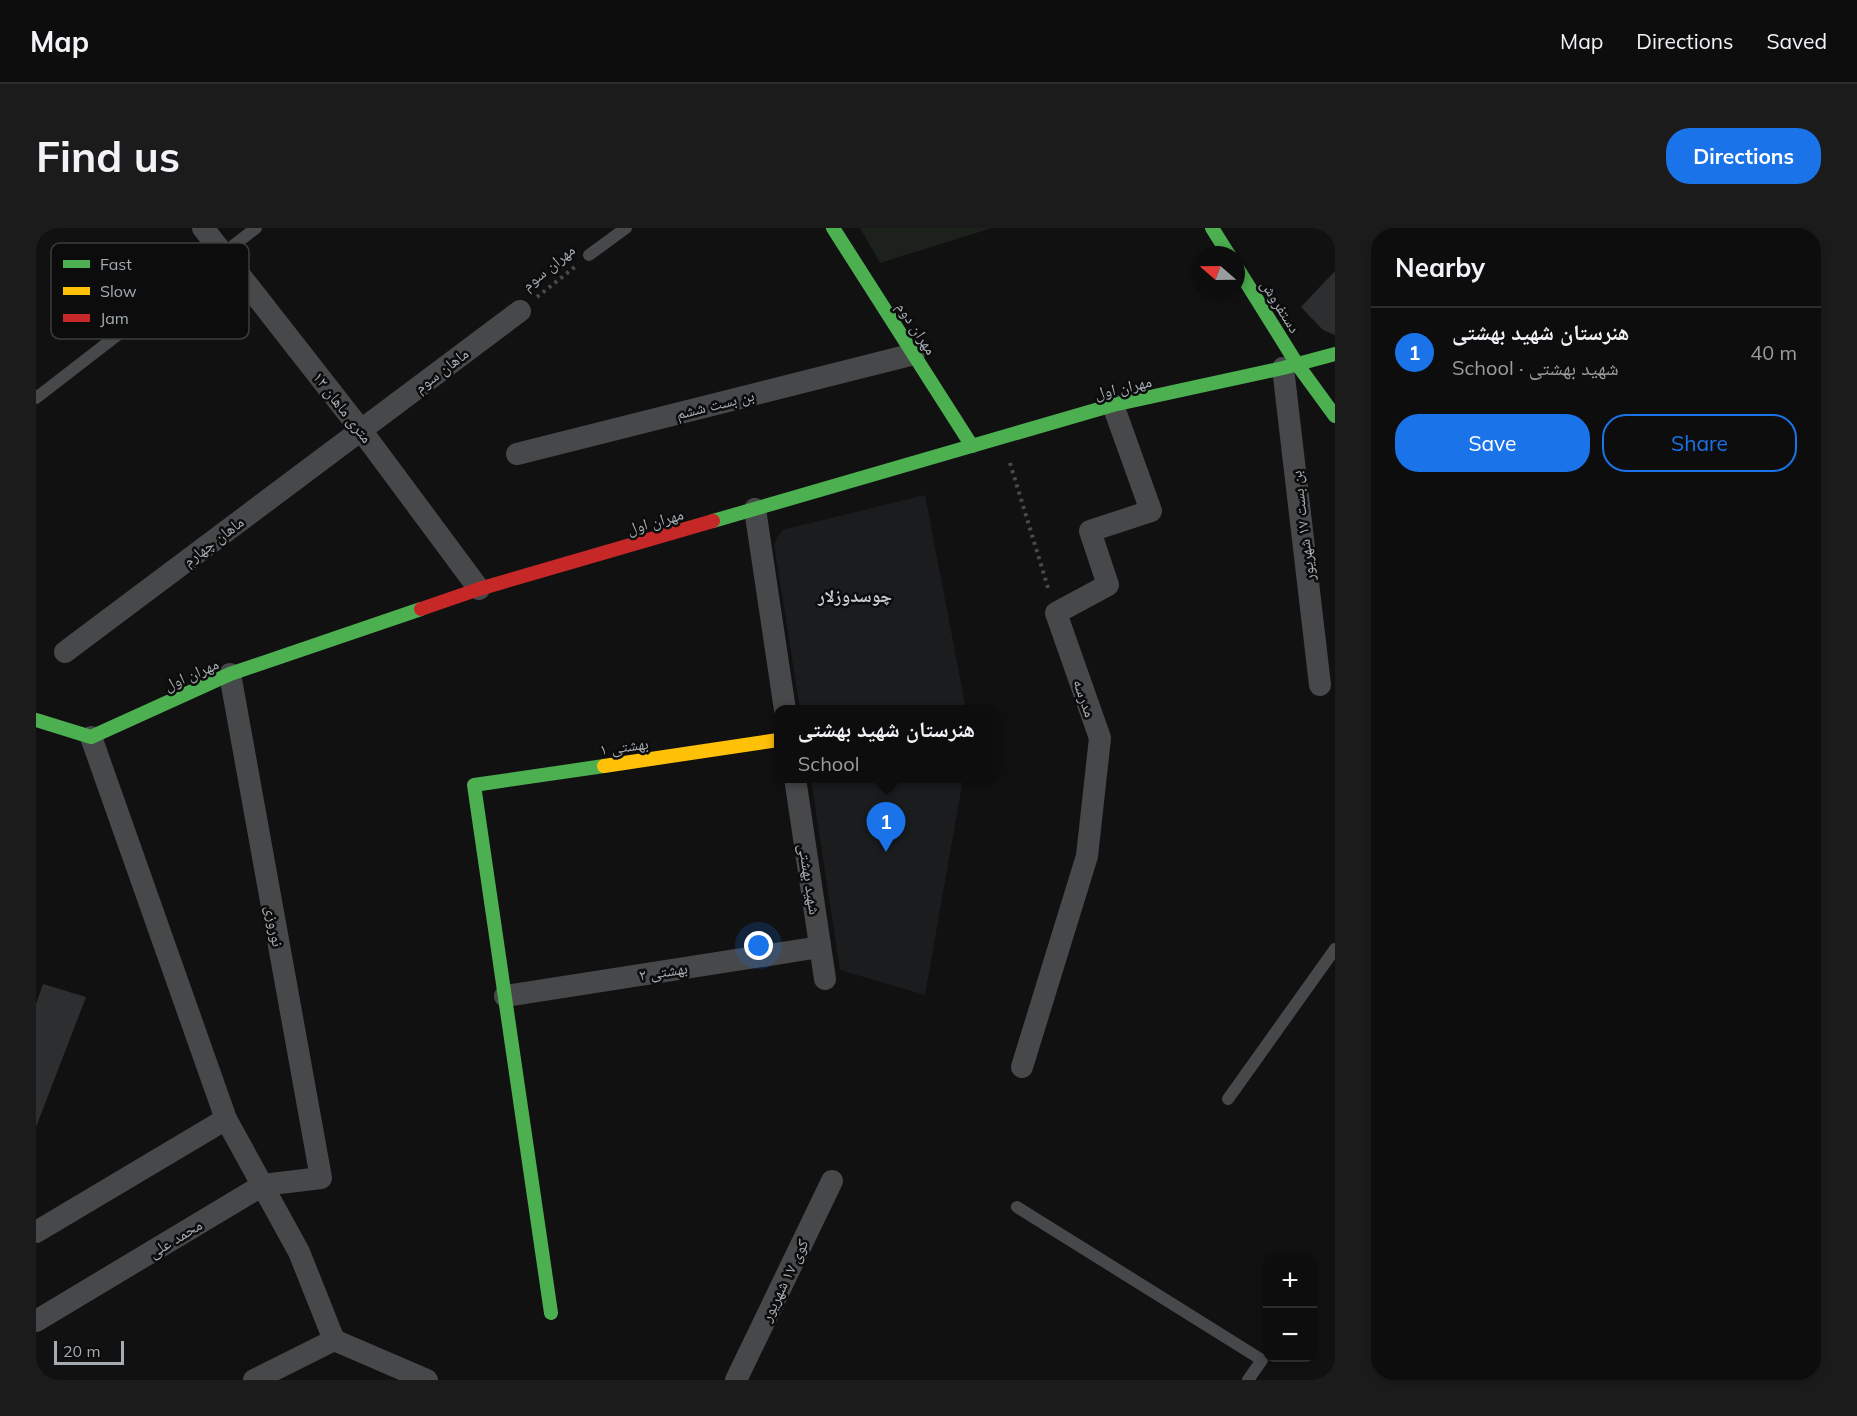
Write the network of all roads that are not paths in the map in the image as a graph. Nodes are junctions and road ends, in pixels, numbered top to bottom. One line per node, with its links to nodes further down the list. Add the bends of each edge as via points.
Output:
1 (203, 228): 6 (street, ۱۲ متری ماهان)
2 (256, 228): 7 (lane)
3 (626, 228): 9 (lane, مهران سوم)
4 (833, 228): 14 (street, مهران دوم)
5 (1212, 228): 8 (street)
6 (215, 243)
7 (237, 243)
8 (1223, 246)
9 (589, 255)
10 (1245, 283): 16 (street, دستفروش)
11 (249, 287): 20 (street, ۱۲ متری ماهان)
12 (520, 311): 20 (street, ماهان سوم)
13 (113, 339): 17 (lane)
14 (914, 354): 21 (street, مهران دوم); 22 (street, بن بست ششم)
15 (1335, 354): 16 (street, مهران اول)
16 (1290, 366): 18 (street, مهران اول); 19 (street, دستفروش); 27 (street, بن بست ۱۷ شهریور)
17 (36, 398)
18 (1113, 405): 21 (street, مهران اول); 37 (street, مدرسه, via 1151,511 1090,531 1108,585 1056,613 1100,738 1087,856)
19 (1335, 416)
20 (361, 430): 24 (street, ۱۲ متری ماهان); 25 (street, ماهان چهارم)
21 (972, 446): 23 (street, مهران اول)
22 (517, 454)
23 (755, 509): 24 (street, مهران اول); 28 (street)
24 (479, 589): 26 (street, مهران اول)
25 (65, 652)
26 (230, 674): 30 (street, مهران اول); 40 (street, نوروزی)
27 (1320, 685)
28 (784, 705)
29 (36, 720): 30 (street)
30 (91, 737): 39 (street)
31 (774, 741): 36 (street, بهشتی ۱, via 474,785)
32 (796, 783): 33 (street, شهید بهشتی)
33 (820, 946): 35 (street, شهید بهشتی); 36 (street, بهشتی ۲)
34 (1335, 949): 38 (lane)
35 (825, 979)
36 (505, 996): 45 (street)
37 (1022, 1067)
38 (1228, 1099)
39 (226, 1119): 42 (street); 44 (street)
40 (321, 1178): 42 (street, محمد علی)
41 (832, 1181): 50 (street, کوی ۱۷ شهریور)
42 (262, 1185): 46 (street, محمد علی); 47 (street, via 299,1251)
43 (1017, 1207): 51 (lane, via 1262,1360)
44 (36, 1232)
45 (551, 1313)
46 (36, 1321)
47 (334, 1340): 48 (street); 49 (street)
48 (254, 1380)
49 (427, 1380)
50 (736, 1380)
51 (1248, 1380)

